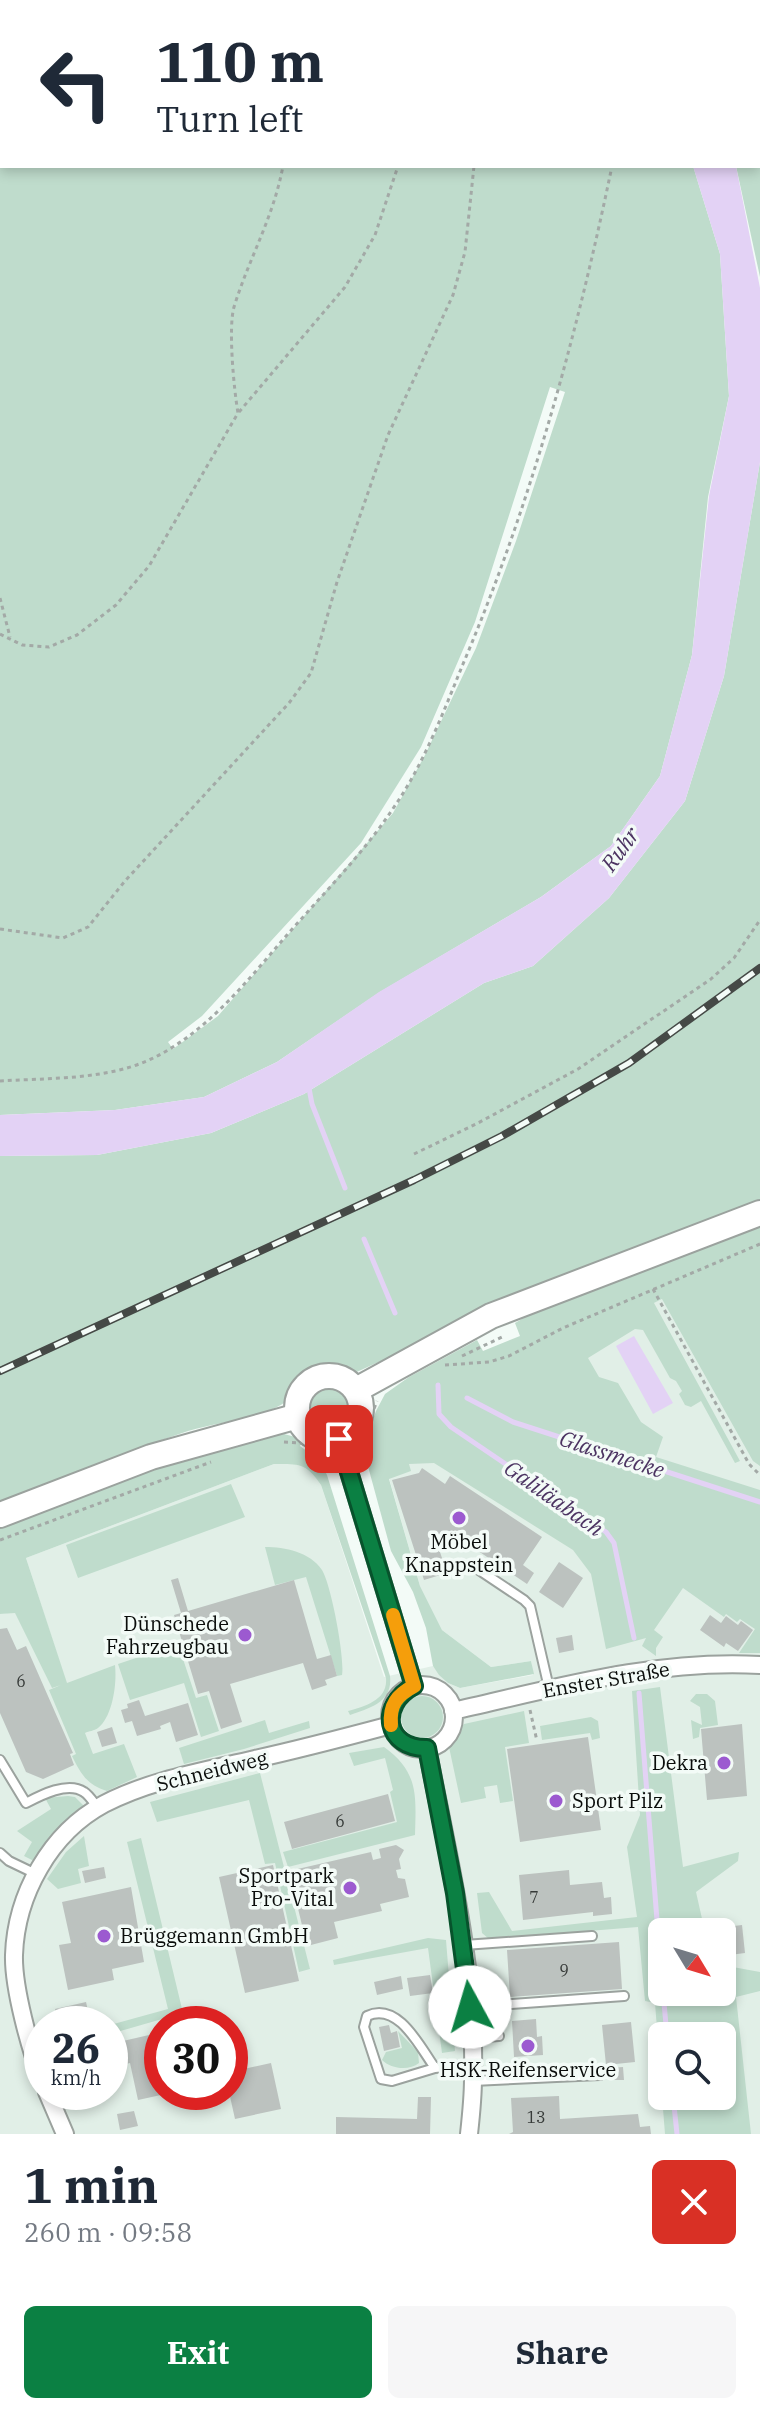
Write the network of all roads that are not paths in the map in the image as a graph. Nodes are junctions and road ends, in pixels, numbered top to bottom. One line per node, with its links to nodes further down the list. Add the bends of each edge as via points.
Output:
1 (760, 1213): 2 (main road, via 491,1316)
2 (356, 1390): 3 (main road, via 341,1378 317,1378 303,1389); 4 (main road, via 361,1412)
3 (298, 1416): 4 (main road, via 318,1439); 5 (main road, via 151,1457)
4 (342, 1450): 8 (street)
5 (0, 1515)
6 (473, 1566): 9 (lane, via 530,1606)
7 (760, 1665): 9 (street, Enster Straße, via 643,1669)
8 (414, 1686): 10 (street, via 437,1689); 11 (street, via 396,1698)
9 (549, 1689): 10 (street, Enster Straße)
10 (453, 1711): 12 (street, via 451,1731)
11 (391, 1725): 12 (street, via 408,1746); 14 (street, Schneidweg, via 170,1779)
12 (427, 1748): 18 (street)
13 (0, 1760): 14 (lane, via 26,1803 72,1788 85,1792)
14 (98, 1808): 16 (street, Schneidweg, via 50,1850)
15 (0, 1853): 16 (lane)
16 (36, 1874): 21 (street, Schneidweg, via 21,1912 14,1955)
17 (592, 1936): 18 (lane)
18 (463, 1945): 20 (street)
19 (624, 1996): 20 (lane)
20 (470, 2007): 23 (street)
21 (24, 2012)
22 (499, 2036): 23 (lane)
23 (472, 2038): 25 (street)
24 (435, 2068): 24 (lane, via 395,2016 367,2016 364,2027 381,2079 392,2081); 25 (lane)
25 (473, 2072): 26 (lane); 29 (street)
26 (600, 2075)
27 (55, 2110): 28 (street)
28 (65, 2134)
29 (469, 2134)

